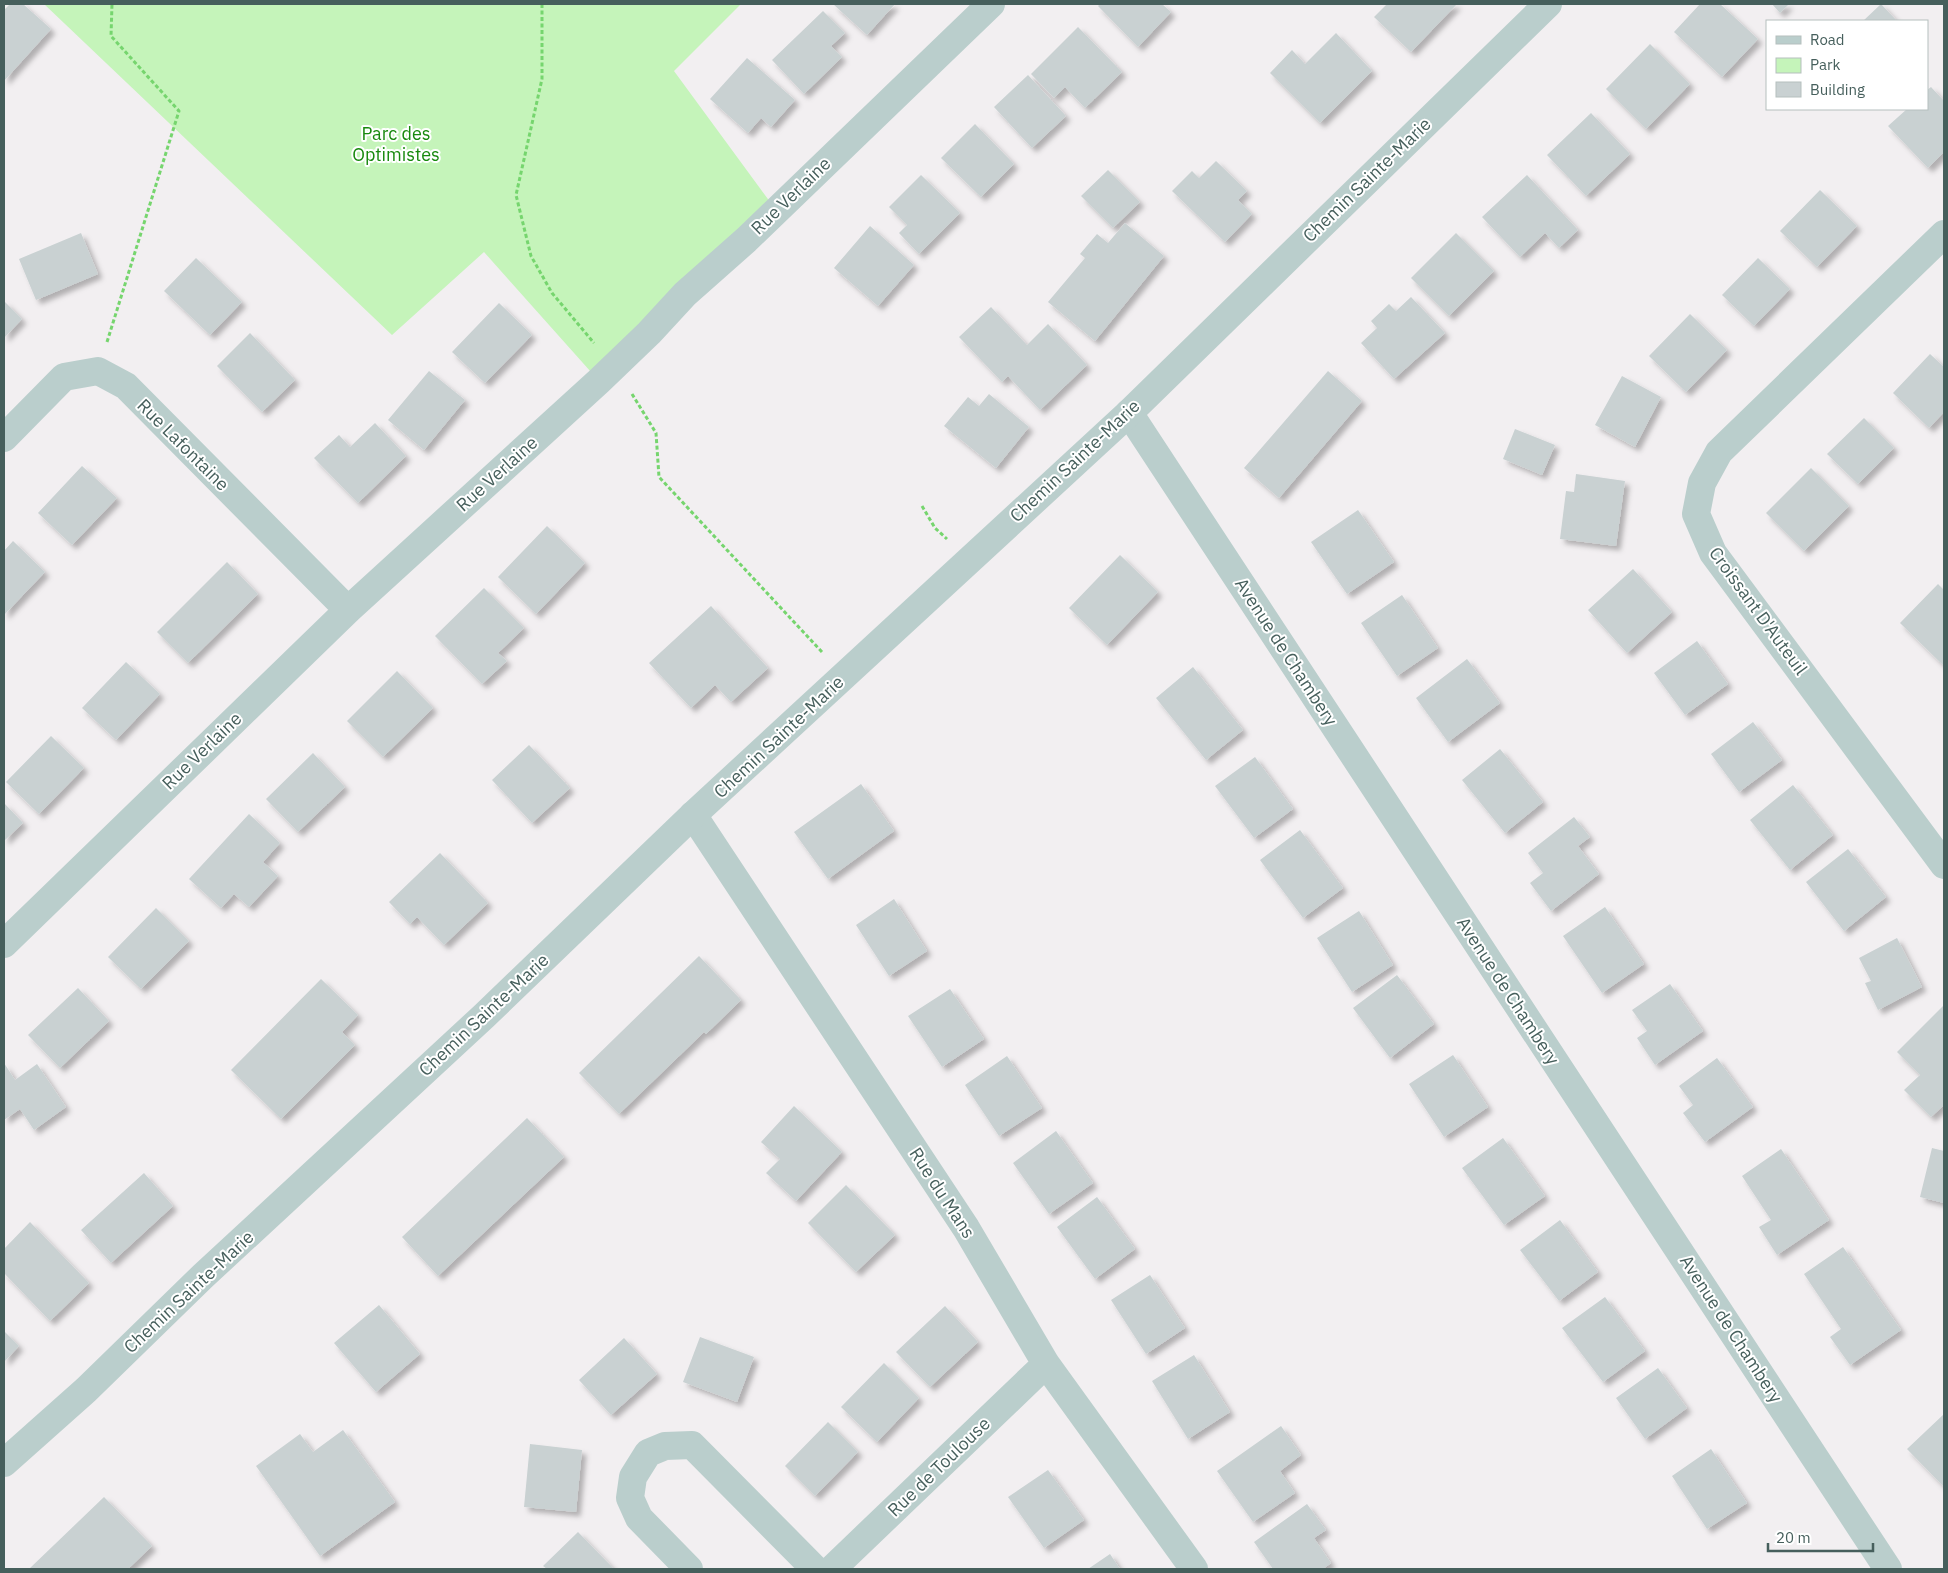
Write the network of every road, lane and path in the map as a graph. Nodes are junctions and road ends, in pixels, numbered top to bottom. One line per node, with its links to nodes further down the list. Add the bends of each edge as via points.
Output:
1 (112, 4): 7 (path, via 111,36 179,111)
2 (542, 4): 6 (path, via 542,79 516,195 531,256 552,293)
3 (991, 4): 6 (street, Rue Verlaine, via 746,240 685,294)
4 (1548, 4): 8 (street, Chemin Sainte-Marie)
5 (1944, 234): 15 (street, Croissant D'Auteuil, via 1719,452 1702,483 1696,514 1713,553)
6 (615, 366): 12 (street, Rue Verlaine); 13 (path, via 656,433 659,477)
7 (98, 371): 9 (street, via 64,377); 12 (street, Rue Lafontaine, via 126,386)
8 (1129, 413): 11 (street, Chemin Sainte-Marie); 23 (street, Avenue de Chambery)
9 (4, 438)
10 (922, 506): 11 (path, via 935,528)
11 (970, 560): 13 (street, Chemin Sainte-Marie)
12 (348, 610): 16 (street, Rue Verlaine)
13 (845, 676): 14 (street, Chemin Sainte-Marie)
14 (693, 815): 17 (street, Rue du Mans, via 966,1228); 18 (street, Chemin Sainte-Marie, via 498,1003)
15 (1944, 865)
16 (4, 944)
17 (1046, 1364): 21 (street, Rue de Toulouse); 22 (street, Rue du Mans)
18 (4, 1463)
19 (689, 1569): 20 (street, via 640,1518 630,1498 633,1478 648,1453 666,1446 692,1445)
20 (815, 1569)
21 (832, 1569)
22 (1194, 1569)
23 (1888, 1569)

